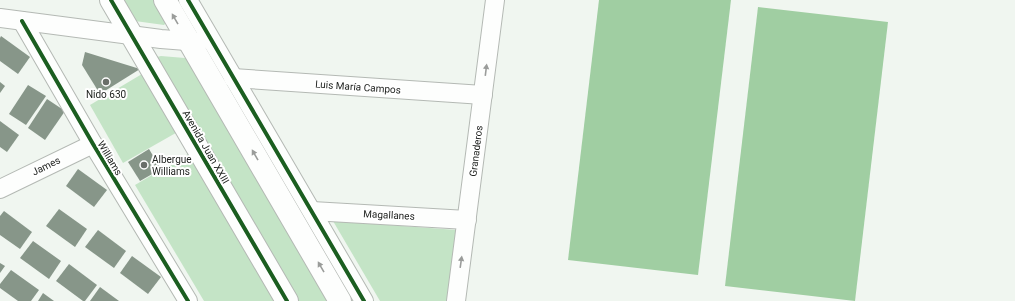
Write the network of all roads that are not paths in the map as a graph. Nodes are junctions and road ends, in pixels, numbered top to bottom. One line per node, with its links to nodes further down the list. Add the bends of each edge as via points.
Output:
1 (111, 0): 7 (street, Avenida Juan XXIII)
2 (165, 0): 8 (street, one-way to 2)
3 (188, 0): 9 (street)
4 (495, 0): 11 (street, Granaderos, one-way to 4)
5 (0, 18): 6 (street)
6 (22, 21): 7 (street); 12 (street, Williams)
7 (131, 35): 8 (street); 17 (street, Avenida Juan XXIII)
8 (189, 42): 9 (street); 18 (street, one-way to 8)
9 (214, 43): 10 (street)
10 (233, 78): 11 (street, Luis María Campos); 14 (street)
11 (483, 96): 15 (street, Granaderos)
12 (93, 144): 13 (street, James); 16 (street, Williams)
13 (0, 189)
14 (312, 211): 15 (street, Magallanes); 19 (street)
15 (467, 220): 20 (street, Granaderos, one-way to 15)
16 (188, 301)
17 (287, 301)
18 (340, 301)
19 (364, 301)
20 (456, 301)

